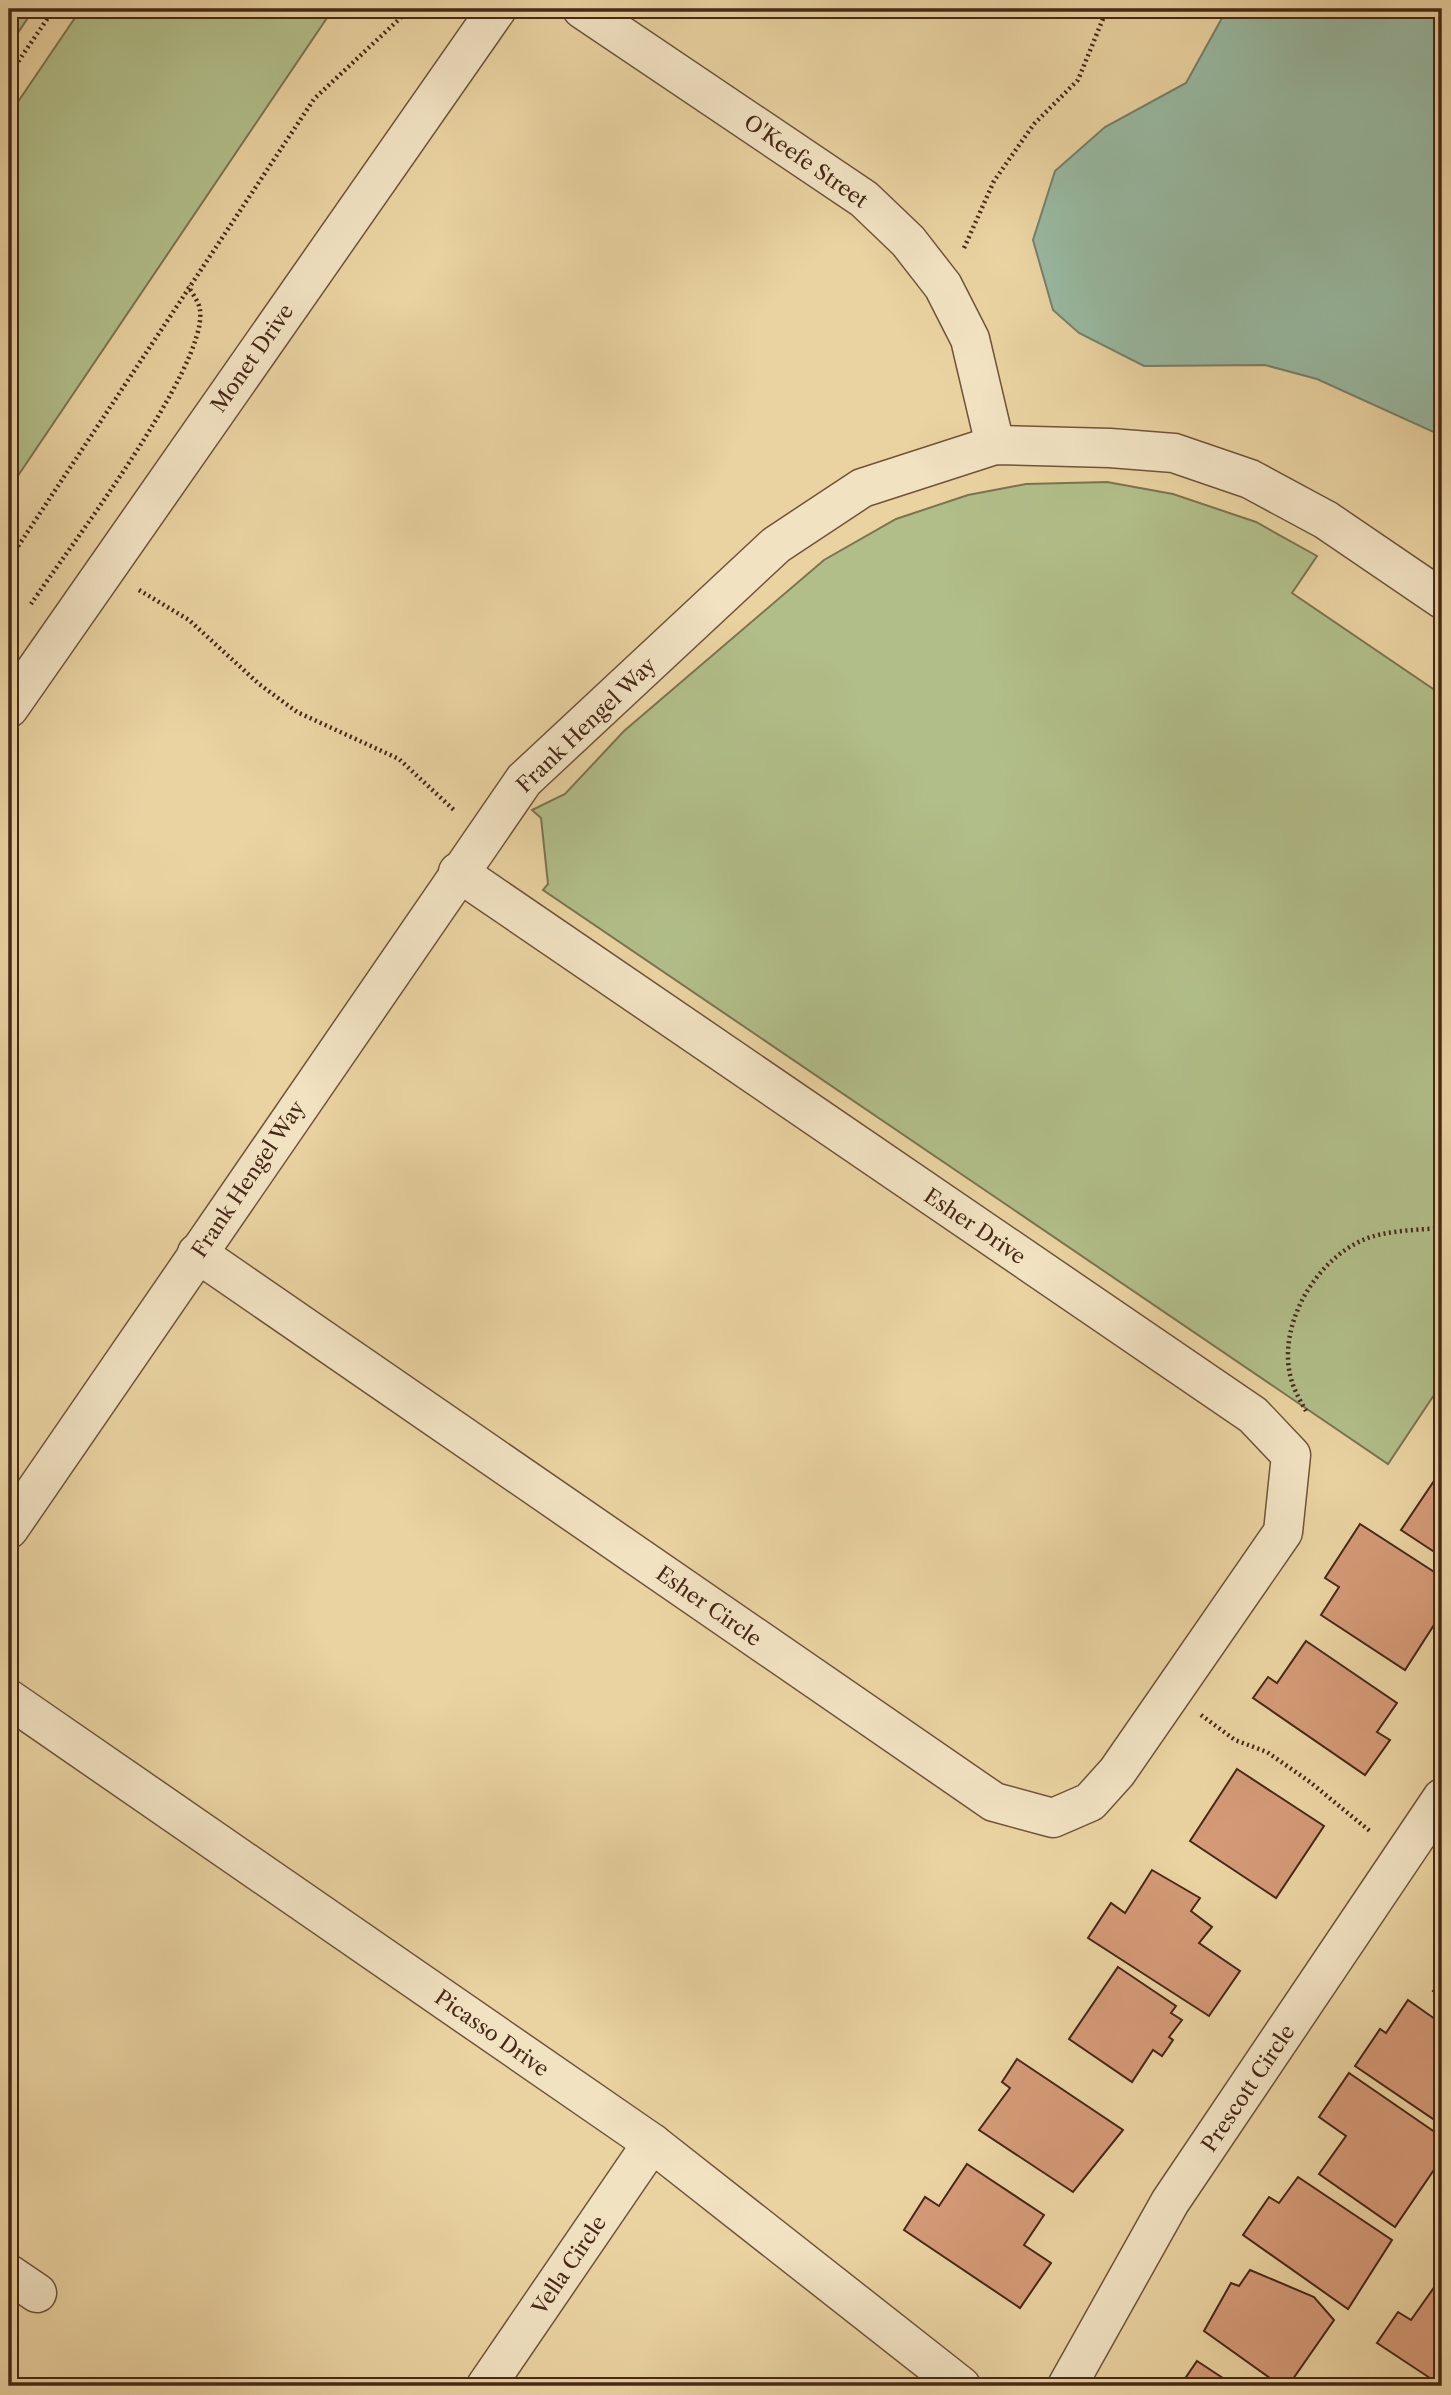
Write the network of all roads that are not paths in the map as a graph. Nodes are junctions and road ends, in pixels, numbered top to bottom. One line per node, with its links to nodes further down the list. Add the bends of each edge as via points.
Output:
1 (497, 9): 5 (street, Monet Drive)
2 (582, 9): 3 (street, O'Keefe Street, via 864,199 908,241 943,286 970,339)
3 (995, 445): 4 (street, Frank Hengel Way, via 1174,453 1237,475 1326,520); 6 (street, Frank Hengel Way, via 862,488 776,545 524,780)
4 (1442, 599)
5 (9, 708)
6 (458, 872): 7 (street, Frank Hengel Way); 9 (street, Esher Drive, via 1253,1415 1291,1455 1283,1532)
7 (197, 1253): 8 (street, Frank Hengel Way); 9 (street, Esher Circle, via 994,1802 1054,1818 1090,1802 1117,1772)
8 (9, 1529)
9 (1195, 1662)
10 (9, 1699): 12 (street, Picasso Drive)
11 (1442, 1798): 15 (street, Prescott Circle, via 1170,2202)
12 (652, 2143): 13 (street, Vella Circle); 14 (street, Picasso Drive)
13 (486, 2386)
14 (961, 2386)
15 (1068, 2386)

